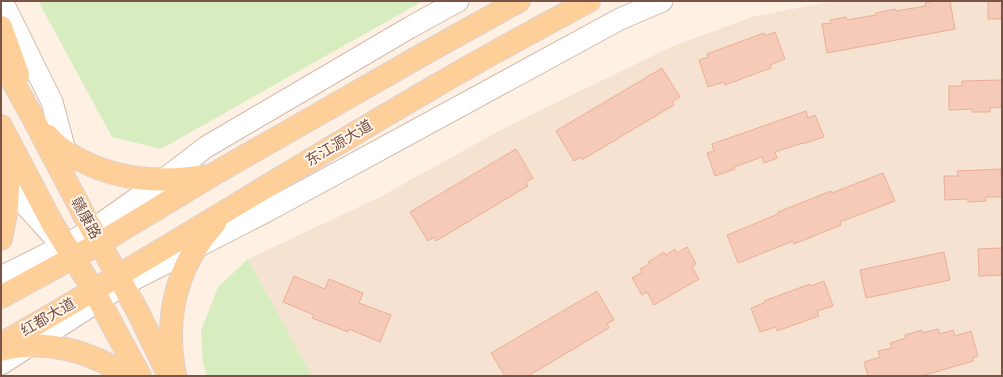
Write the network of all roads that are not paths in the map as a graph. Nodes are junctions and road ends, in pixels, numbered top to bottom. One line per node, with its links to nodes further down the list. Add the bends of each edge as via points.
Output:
1 (2, 1): 10 (street, via 52,102)
2 (458, 1): 12 (street, via 206,147)
3 (519, 1): 11 (main road)
4 (589, 1): 14 (main road, 东江源大道, via 440,83)
5 (662, 1): 17 (street, via 620,19 276,207)
6 (1, 27): 8 (main road)
7 (1, 60): 8 (main road, 赣康路)
8 (32, 116): 10 (main road, via 54,143); 15 (main road, 赣康路)
9 (1, 127): 13 (main road); 18 (main road, 赣康路)
10 (64, 150): 12 (main road, via 103,170 141,179); 15 (street)
11 (219, 171): 12 (main road, via 183,180); 15 (main road)
12 (163, 180): 15 (street)
13 (4, 181): 16 (main road, via 7,208); 18 (street)
14 (234, 206): 17 (main road, via 206,233); 20 (main road, 东江源大道)
15 (96, 234): 18 (main road); 20 (main road, 赣康路)
16 (1, 239)
17 (196, 247): 20 (street); 30 (main road, via 178,285 170,322)
18 (68, 250): 19 (street); 21 (main road, 赣康路); 22 (main road)
19 (1, 277)
20 (120, 281): 21 (main road, 东江源大道); 29 (main road, 赣康路)
21 (96, 296): 23 (main road, 红都大道); 24 (street); 28 (main road, 赣康路)
22 (1, 297)
23 (1, 344)
24 (30, 346): 25 (main road); 26 (street); 27 (main road, via 78,352)
25 (1, 350)
26 (1, 364)
27 (127, 376)
28 (140, 376)
29 (169, 376)
30 (175, 376)

